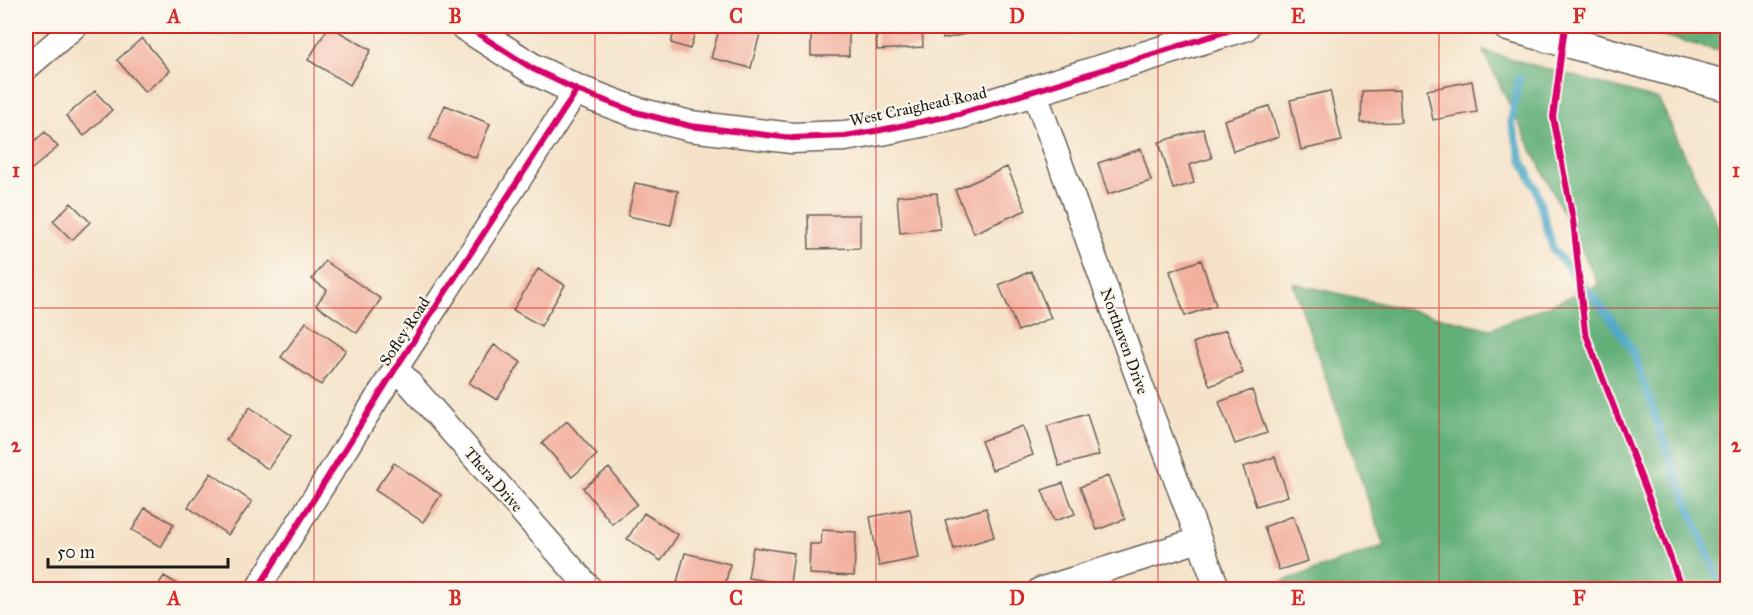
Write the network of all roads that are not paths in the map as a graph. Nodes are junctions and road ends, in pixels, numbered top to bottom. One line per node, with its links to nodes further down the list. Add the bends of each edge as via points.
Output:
1 (75, 26): 5 (street)
2 (466, 26): 7 (street, West Craighead Road, via 533,69)
3 (1244, 26): 8 (street, West Craighead Road)
4 (1508, 26): 6 (street)
5 (26, 68)
6 (1728, 86)
7 (577, 90): 8 (street, West Craighead Road, via 634,112 690,126 792,138 881,130 959,114); 9 (street, Sofley Road)
8 (1034, 91): 10 (street, Northaven Drive)
9 (396, 368): 11 (street, Sofley Road); 12 (street, Thera Drive)
10 (1199, 540): 13 (street); 14 (street, Northaven Drive)
11 (257, 590)
12 (591, 590)
13 (1040, 590)
14 (1218, 590)

